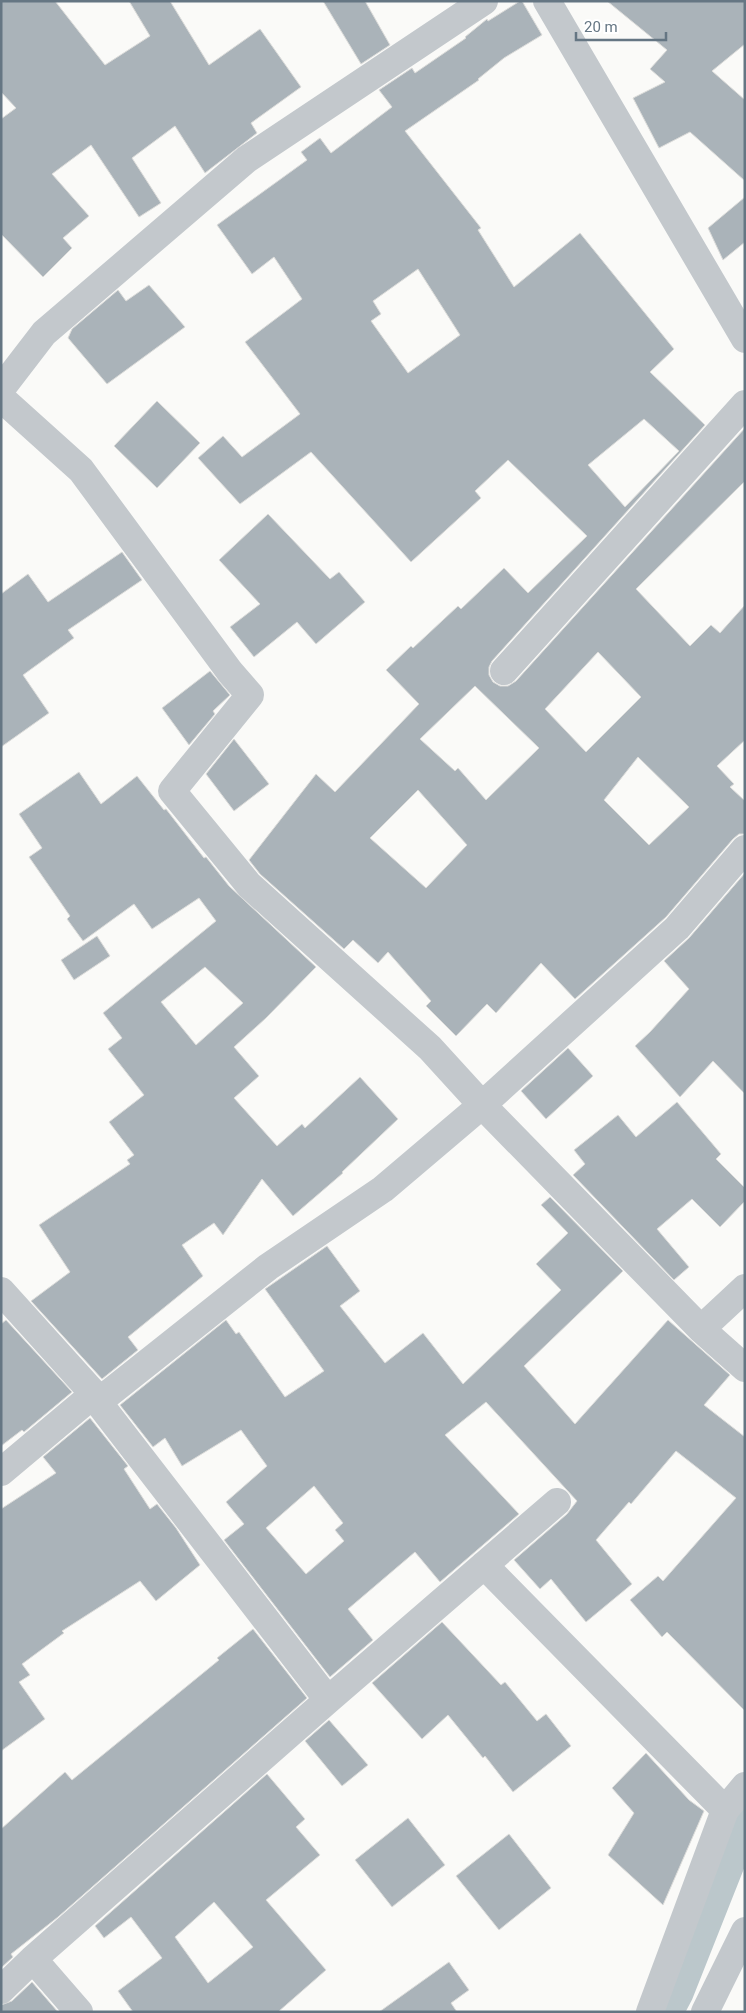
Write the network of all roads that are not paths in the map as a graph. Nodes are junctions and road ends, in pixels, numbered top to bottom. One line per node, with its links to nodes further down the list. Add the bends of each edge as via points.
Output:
1 (484, 1): 4 (street, via 247,160 44,333)
2 (547, 1): 3 (street)
3 (745, 339)
4 (1, 389)
5 (1, 398): 9 (street, via 81,470 250,695 172,791 249,885 430,1048)
6 (745, 404): 7 (street)
7 (504, 671)
8 (745, 849): 9 (street, via 677,928)
9 (482, 1105): 12 (street); 14 (street, via 383,1189 268,1267)
10 (745, 1288): 12 (street)
11 (1, 1291): 14 (street)
12 (701, 1329): 13 (street)
13 (745, 1368)
14 (96, 1398): 15 (street); 18 (street)
15 (1, 1472)
16 (557, 1502): 17 (street)
17 (484, 1565): 18 (street); 20 (street)
18 (328, 1700): 22 (street)
19 (745, 1786): 20 (street)
20 (725, 1810): 25 (street)
21 (745, 1931): 26 (street)
22 (33, 1959): 23 (street); 24 (street)
23 (1, 1990)
24 (79, 2012)
25 (650, 2012)
26 (706, 2012)

